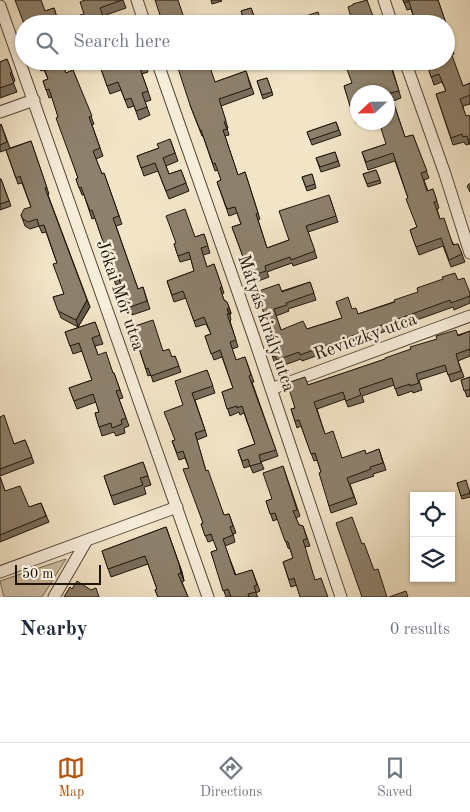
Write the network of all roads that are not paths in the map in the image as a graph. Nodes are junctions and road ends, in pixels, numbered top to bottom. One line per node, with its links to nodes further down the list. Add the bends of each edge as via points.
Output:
1 (137, 0): 4 (street)
2 (384, 0): 5 (street)
3 (0, 6): 6 (street, Jókai Mór utca)
4 (142, 15)
5 (389, 15)
6 (15, 47)
7 (23, 70): 10 (street, Jókai Mór utca)
8 (160, 70): 14 (street, Mátyás király utca)
9 (408, 70): 12 (street)
10 (34, 100): 11 (street); 15 (street, Jókai Mór utca)
11 (0, 112)
12 (470, 253)
13 (470, 316): 14 (street, Reviczky utca)
14 (272, 389): 20 (street, Mátyás király utca)
15 (177, 507): 16 (street); 19 (street, Jókai Mór utca)
16 (87, 540): 17 (street); 18 (street)
17 (0, 572)
18 (54, 597)
19 (208, 597)
20 (342, 597)

